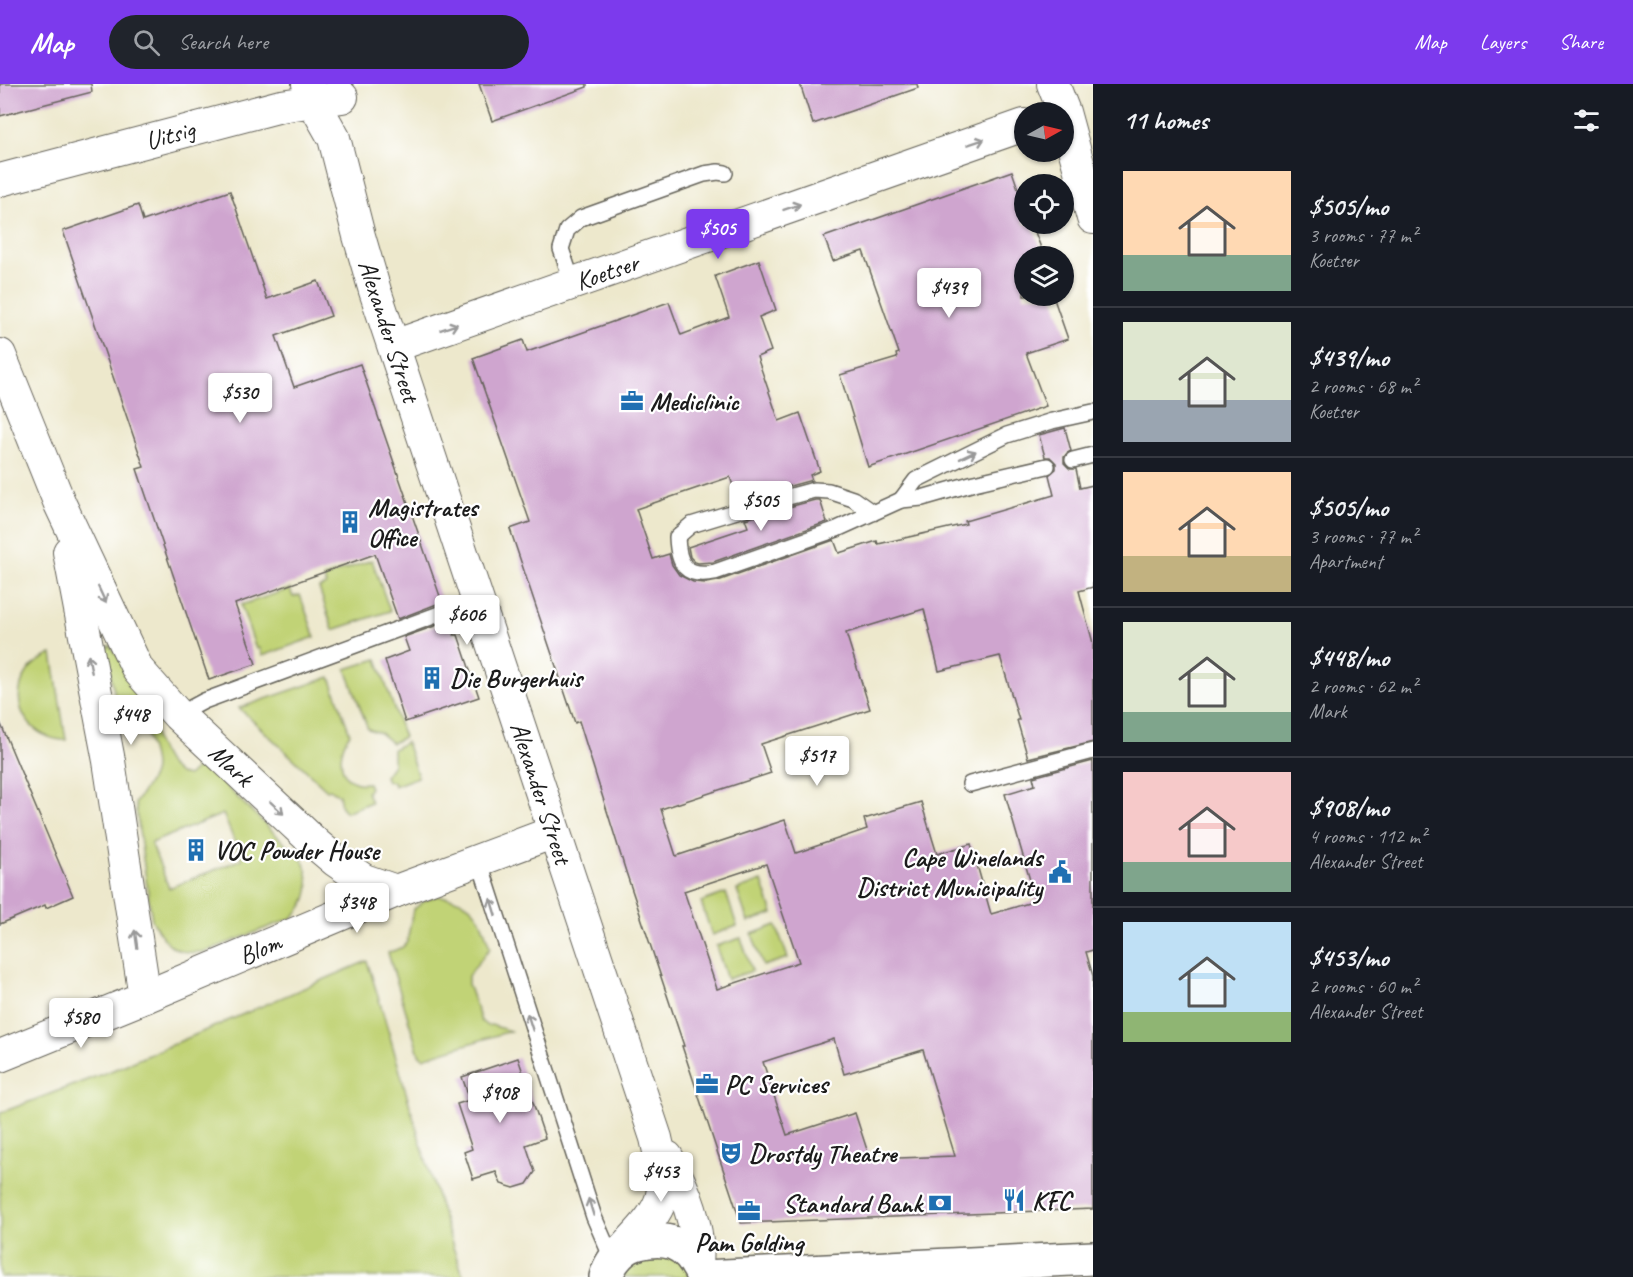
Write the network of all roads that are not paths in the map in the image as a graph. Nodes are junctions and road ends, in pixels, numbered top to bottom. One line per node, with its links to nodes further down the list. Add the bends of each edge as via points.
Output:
1 (326, 92): 5 (street, Uitsig); 8 (street, Alexander Street, via 359,236)
2 (1014, 129): 7 (street, Koetser, one-way to 2)
3 (1074, 154): 6 (street)
4 (724, 173): 7 (lane, via 704,174 581,218 567,230 561,249)
5 (0, 180)
6 (1093, 218)
7 (573, 284): 8 (street, Koetser, one-way to 7)
8 (394, 346): 17 (street, Alexander Street)
9 (0, 356): 15 (street, Mark)
10 (1093, 412): 14 (lane, one-way to 10, via 916,480 1007,435)
11 (1093, 455): 12 (lane)
12 (1073, 460)
13 (1047, 466): 14 (lane)
14 (901, 500): 16 (lane)
15 (60, 504): 18 (street, Mark, one-way to 18, via 138,670); 24 (street, Mark, one-way to 15, via 109,761)
16 (873, 513): 16 (lane, via 702,575 692,573 681,562 677,550 677,537 691,525 814,490 841,495)
17 (477, 600): 18 (lane, via 204,701); 21 (street, Alexander Street)
18 (178, 715): 23 (street, Mark, one-way to 23, via 336,861 364,880)
19 (1093, 751): 20 (lane)
20 (970, 784)
21 (554, 832): 22 (street, Blom); 26 (street, Alexander Street)
22 (478, 860): 23 (street, Blom); 28 (lane, one-way to 22)
23 (396, 891): 24 (street, Blom)
24 (145, 997): 25 (street, Blom)
25 (0, 1056)
26 (656, 1138): 28 (street, Alexander Street, via 662,1171 661,1199); 29 (street, Alexander Street, via 677,1174 693,1219)
27 (1093, 1258): 29 (street)
28 (608, 1266): 29 (street, via 643,1242 658,1241 687,1251)
29 (701, 1272)

